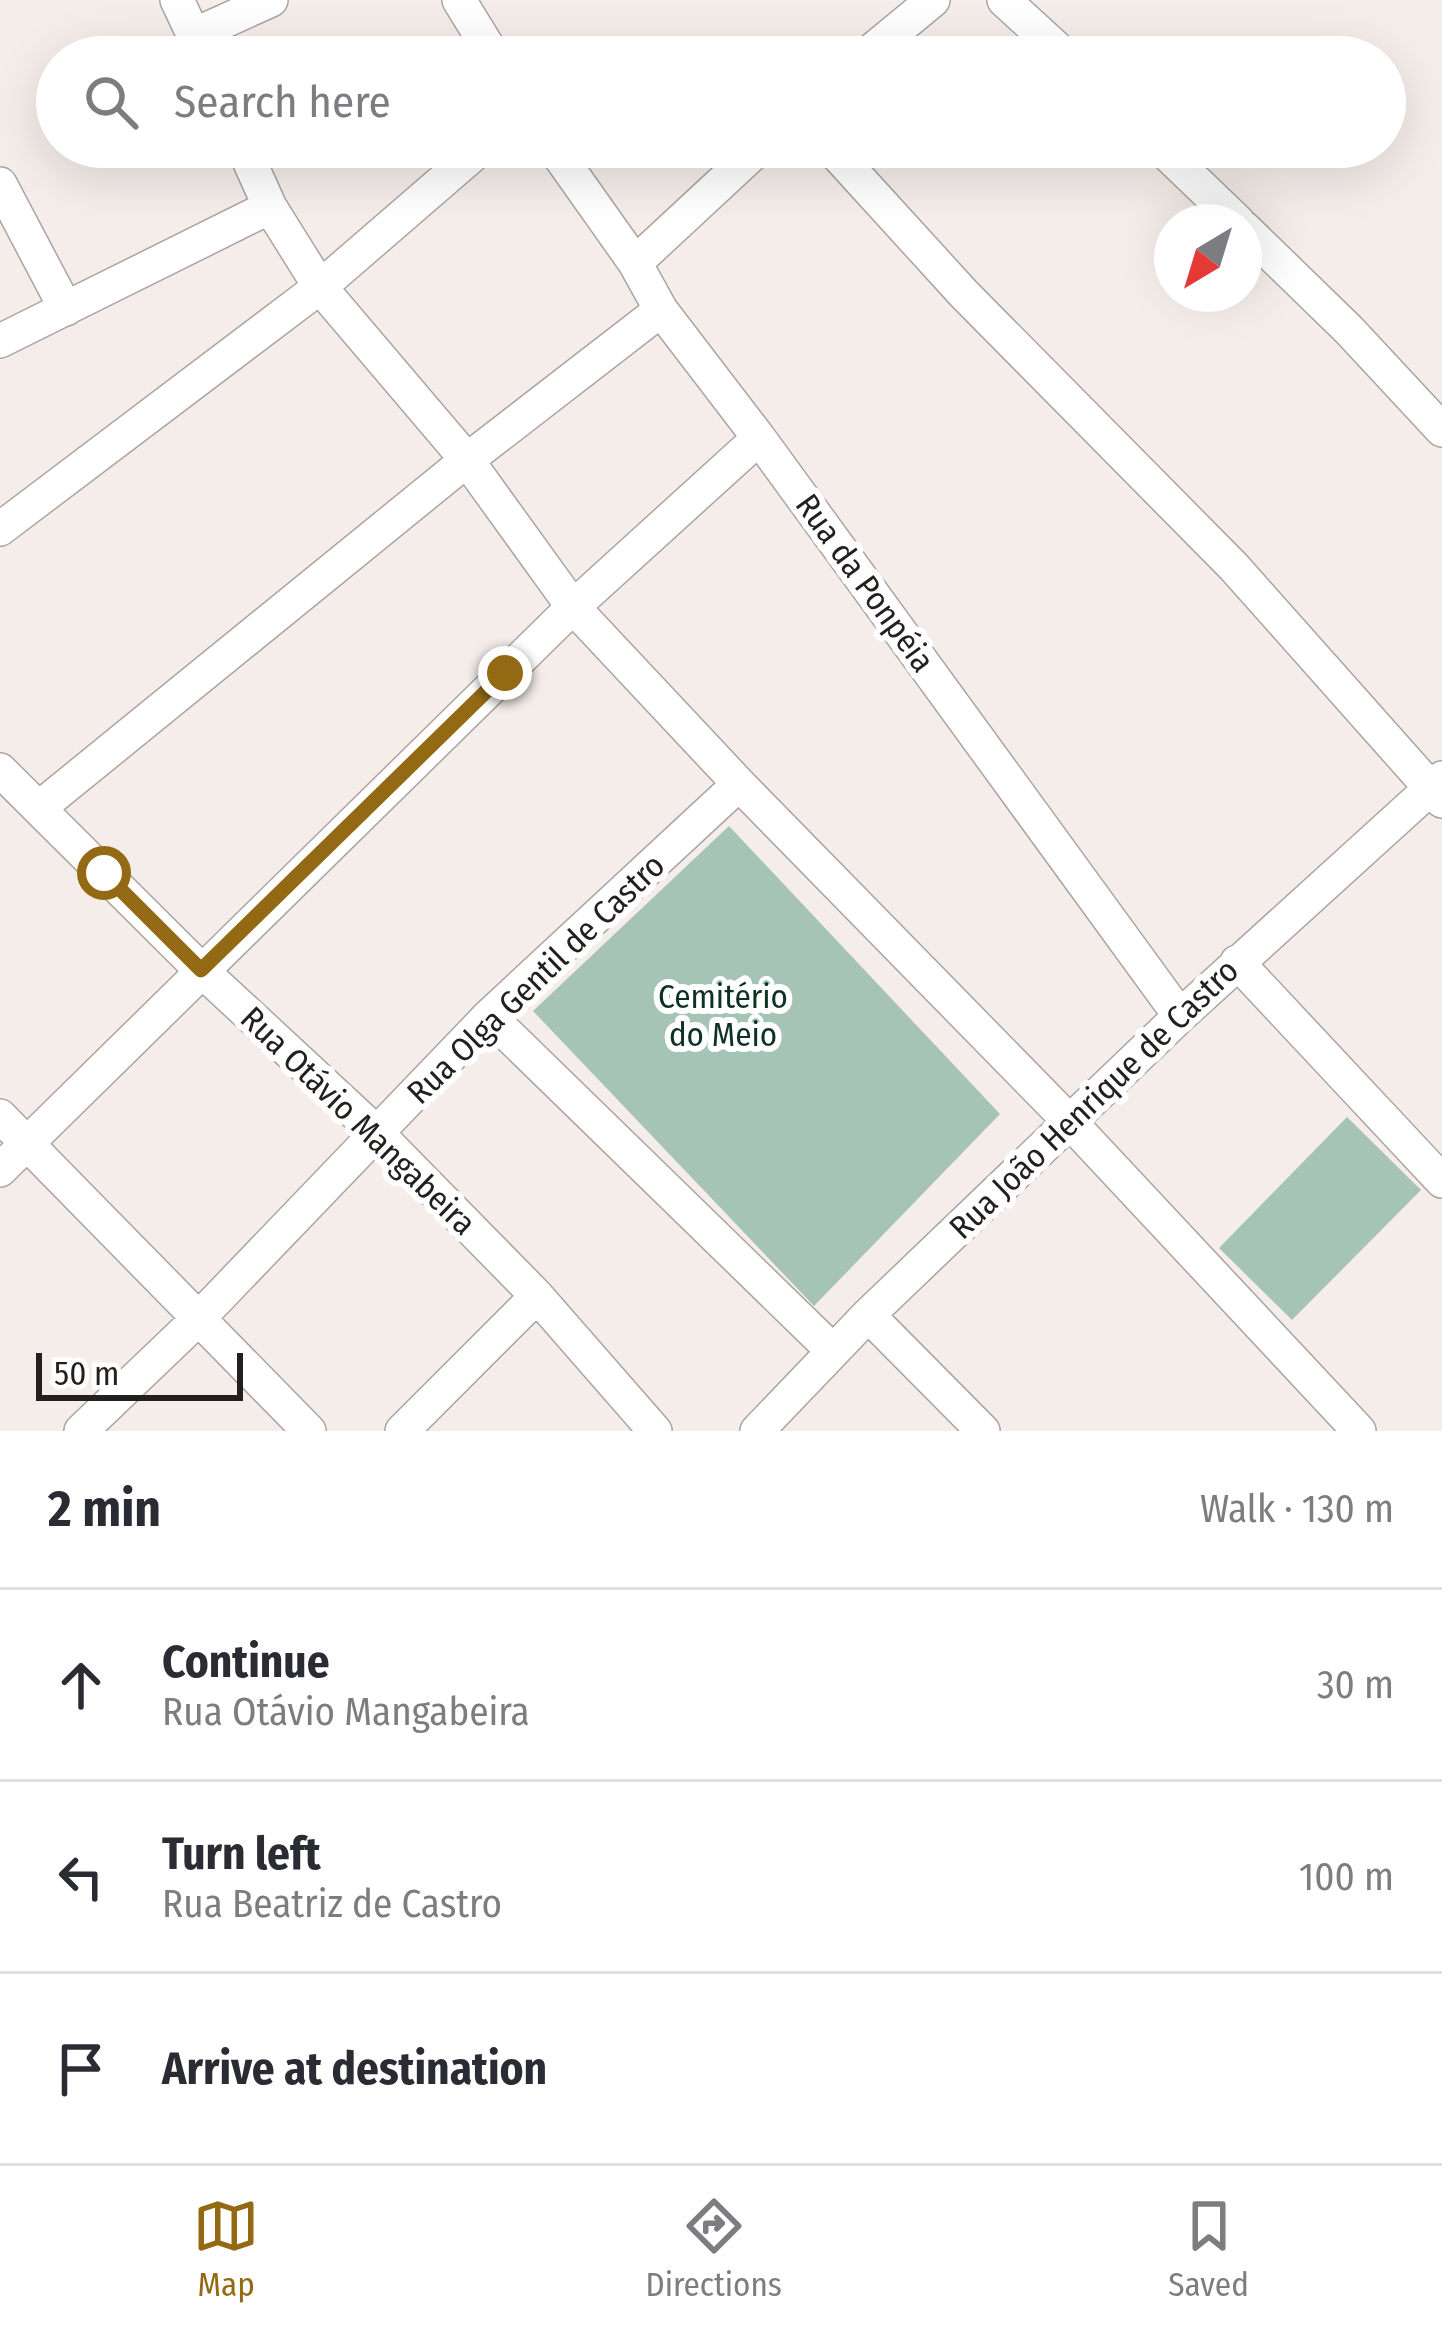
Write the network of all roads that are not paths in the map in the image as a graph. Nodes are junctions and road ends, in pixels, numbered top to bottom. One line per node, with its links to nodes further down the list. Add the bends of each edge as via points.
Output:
1 (177, 0): 6 (street)
2 (271, 0): 7 (street)
3 (459, 0): 8 (street)
4 (933, 0): 9 (street)
5 (1004, 0): 10 (street)
6 (194, 36)
7 (215, 36)
8 (481, 36)
9 (889, 36)
10 (1043, 36)
11 (252, 168): 19 (street)
12 (458, 168): 22 (street)
13 (568, 168): 21 (street, Rua da Ponpéia)
14 (737, 168): 21 (street)
15 (849, 168): 33 (street)
16 (1182, 168): 18 (street)
17 (0, 184): 23 (street)
18 (1219, 204)
19 (269, 207): 22 (street); 23 (street)
20 (1262, 245): 26 (street)
21 (634, 263): 24 (street, Rua da Ponpéia)
22 (320, 287): 28 (street); 29 (street)
23 (66, 309): 25 (street)
24 (661, 310): 27 (street, Rua da Ponpéia); 28 (street)
25 (0, 341)
26 (1442, 430)
27 (759, 438): 30 (street); 38 (street, Rua da Ponpéia)
28 (467, 460): 30 (street); 34 (street)
29 (0, 530)
30 (573, 607): 32 (street); 36 (street)
31 (0, 770): 34 (street, Rua Otávio Mangabeira)
32 (739, 784): 37 (street, Rua Olga Gentil de Castro); 40 (street)
33 (1438, 790): 35 (street, Rua João Henrique de Castro)
34 (39, 808): 36 (street, Rua Otávio Mangabeira)
35 (1237, 962): 38 (street, Rua João Henrique de Castro); 44 (street)
36 (201, 970): 41 (street, Rua Otávio Mangabeira); 42 (street)
37 (489, 1016): 41 (street, Rua Olga Gentil de Castro); 48 (street)
38 (1180, 1016): 40 (street, Rua João Henrique de Castro)
39 (0, 1116): 42 (street)
40 (1071, 1123): 46 (street, Rua João Henrique de Castro); 55 (street)
41 (378, 1134): 45 (street, Rua Otávio Mangabeira); 47 (street, Rua Olga Gentil de Castro)
42 (27, 1142): 43 (street); 47 (street)
43 (0, 1170)
44 (1442, 1181)
45 (537, 1297): 51 (street); 52 (street, Rua Otávio Mangabeira)
46 (868, 1315): 48 (street, Rua João Henrique de Castro); 54 (street)
47 (198, 1319): 49 (street, Rua Olga Gentil de Castro); 50 (street)
48 (833, 1351): 53 (street, Rua João Henrique de Castro)
49 (81, 1431)
50 (309, 1431)
51 (402, 1431)
52 (656, 1431)
53 (757, 1431)
54 (983, 1431)
55 (1359, 1431)

